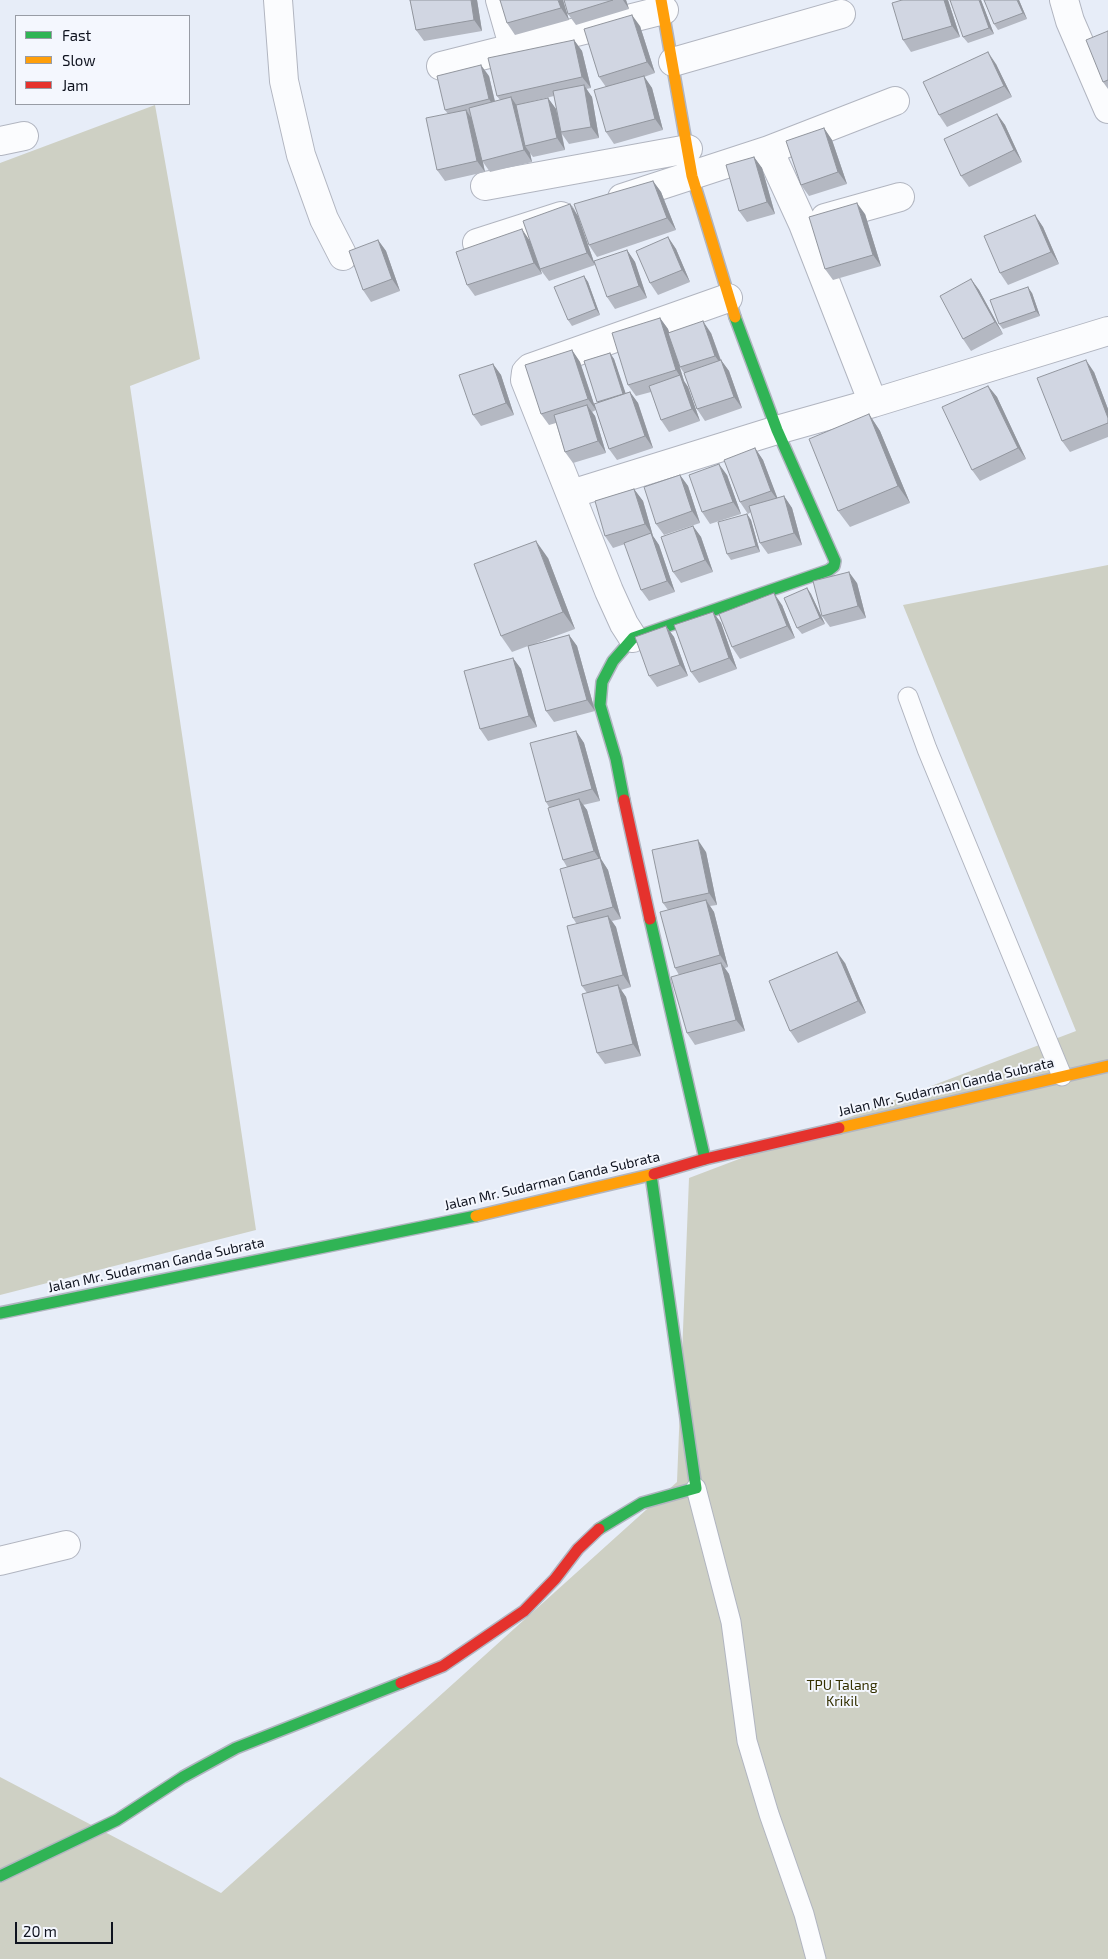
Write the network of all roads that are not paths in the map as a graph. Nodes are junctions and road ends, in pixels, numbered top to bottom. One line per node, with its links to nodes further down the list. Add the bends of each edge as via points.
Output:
1 (278, 0): 18 (street, via 284,81 301,154 324,220)
2 (500, 0): 6 (street)
3 (1068, 1): 10 (street, via 1070,21)
4 (662, 5): 6 (street); 7 (street)
5 (841, 14): 7 (street)
6 (514, 49): 8 (street)
7 (673, 62): 11 (street)
8 (442, 66)
9 (896, 102): 12 (street)
10 (1108, 109)
11 (688, 149): 13 (street); 14 (street)
12 (769, 150): 13 (street); 16 (street)
13 (692, 176): 17 (street); 19 (street)
14 (485, 186)
15 (900, 197): 16 (street)
16 (803, 224): 21 (street)
17 (477, 243)
18 (342, 256)
19 (728, 298): 22 (street); 23 (street, via 526,372 525,380)
20 (1108, 331): 21 (street)
21 (873, 404): 22 (street)
22 (777, 430): 23 (street); 24 (street, via 835,561 834,566)
23 (571, 494): 24 (street, via 609,591)
24 (633, 638): 28 (street, via 613,661 602,682 600,705 616,759)
25 (908, 697): 27 (lane)
26 (1108, 1066): 27 (street, Jalan Mr. Sudarman Ganda Subrata)
27 (1062, 1076): 28 (street, Jalan Mr. Sudarman Ganda Subrata)
28 (705, 1159): 29 (street, Jalan Mr. Sudarman Ganda Subrata)
29 (651, 1174): 30 (street, Jalan Mr. Sudarman Ganda Subrata, via 501,1211); 31 (street)
30 (0, 1312)
31 (696, 1488): 34 (street, via 642,1503 603,1525 524,1611 444,1666 236,1748 183,1777 118,1820); 35 (lane, via 731,1622 747,1741)
32 (66, 1545): 33 (street)
33 (0, 1562)
34 (0, 1876)
35 (816, 1959)

